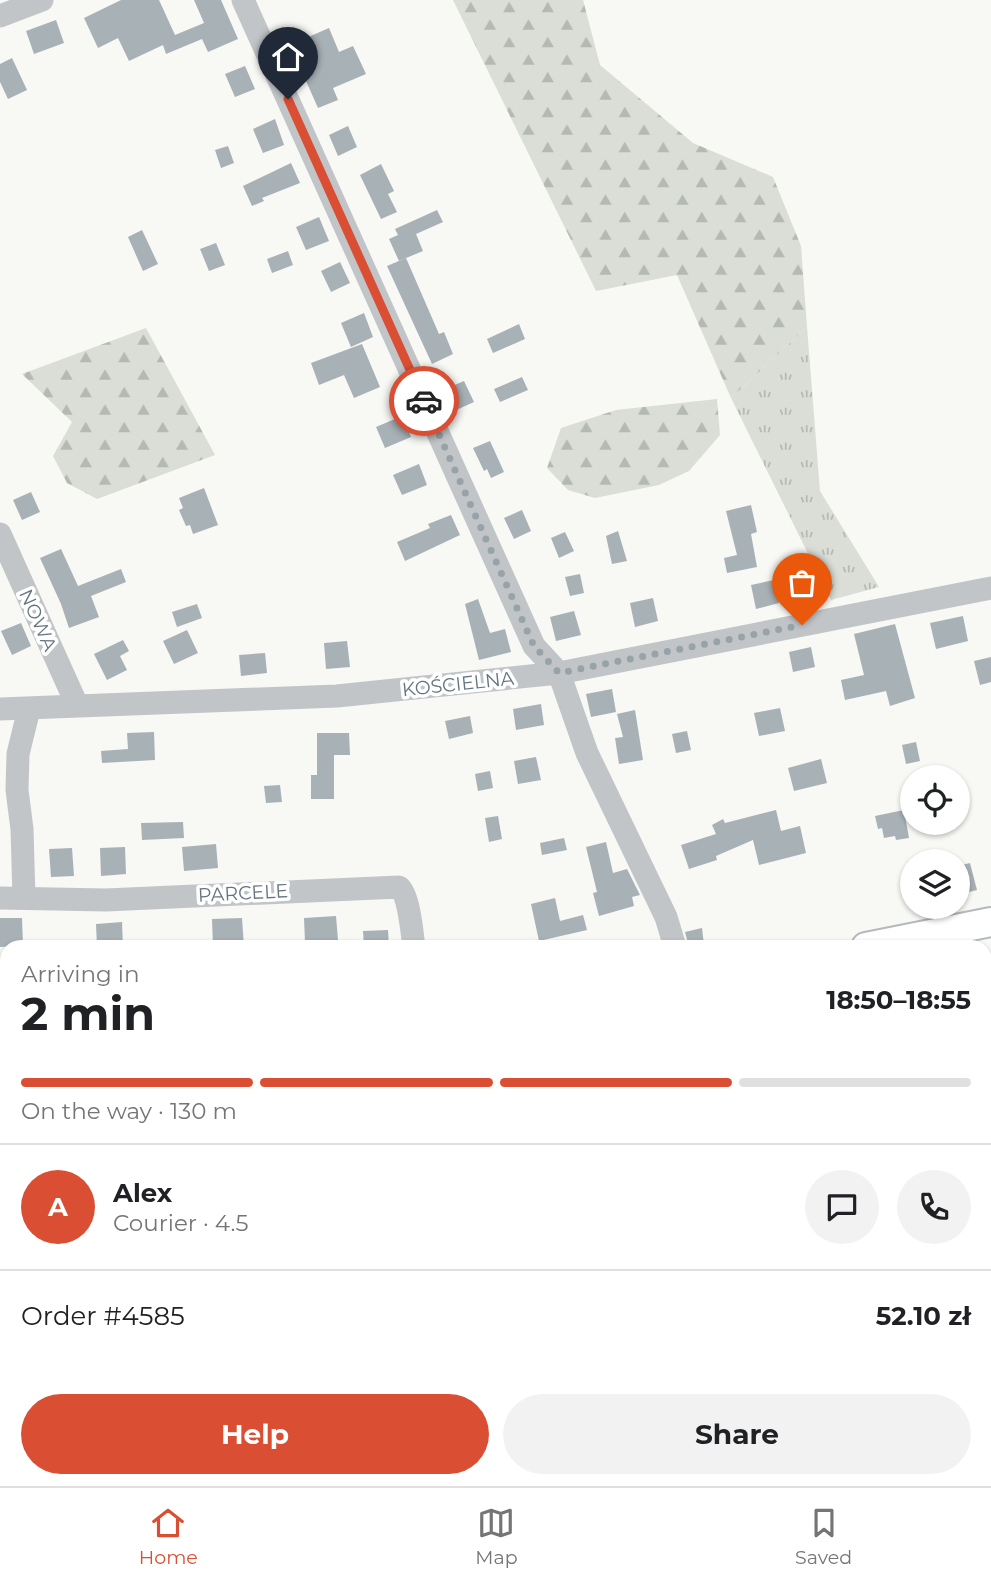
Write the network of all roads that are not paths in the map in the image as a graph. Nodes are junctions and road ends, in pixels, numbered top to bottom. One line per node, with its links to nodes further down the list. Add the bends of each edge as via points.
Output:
1 (42, 0): 3 (street)
2 (243, 0): 6 (street, via 534,646)
3 (0, 16)
4 (0, 534): 7 (street, NOWA)
5 (991, 588): 6 (street, KOŚCIELNA)
6 (559, 673): 7 (street, KOŚCIELNA, via 337,696); 14 (street, via 587,753)
7 (77, 705): 9 (street, KOŚCIELNA)
8 (0, 709): 9 (street, KOŚCIELNA)
9 (29, 709): 11 (street, via 17,778)
10 (0, 898): 11 (street, PARCELE)
11 (24, 898): 13 (street, PARCELE, via 106,900 399,887)
12 (991, 922): 15 (main road)
13 (413, 940)
14 (673, 940)
15 (901, 940)

